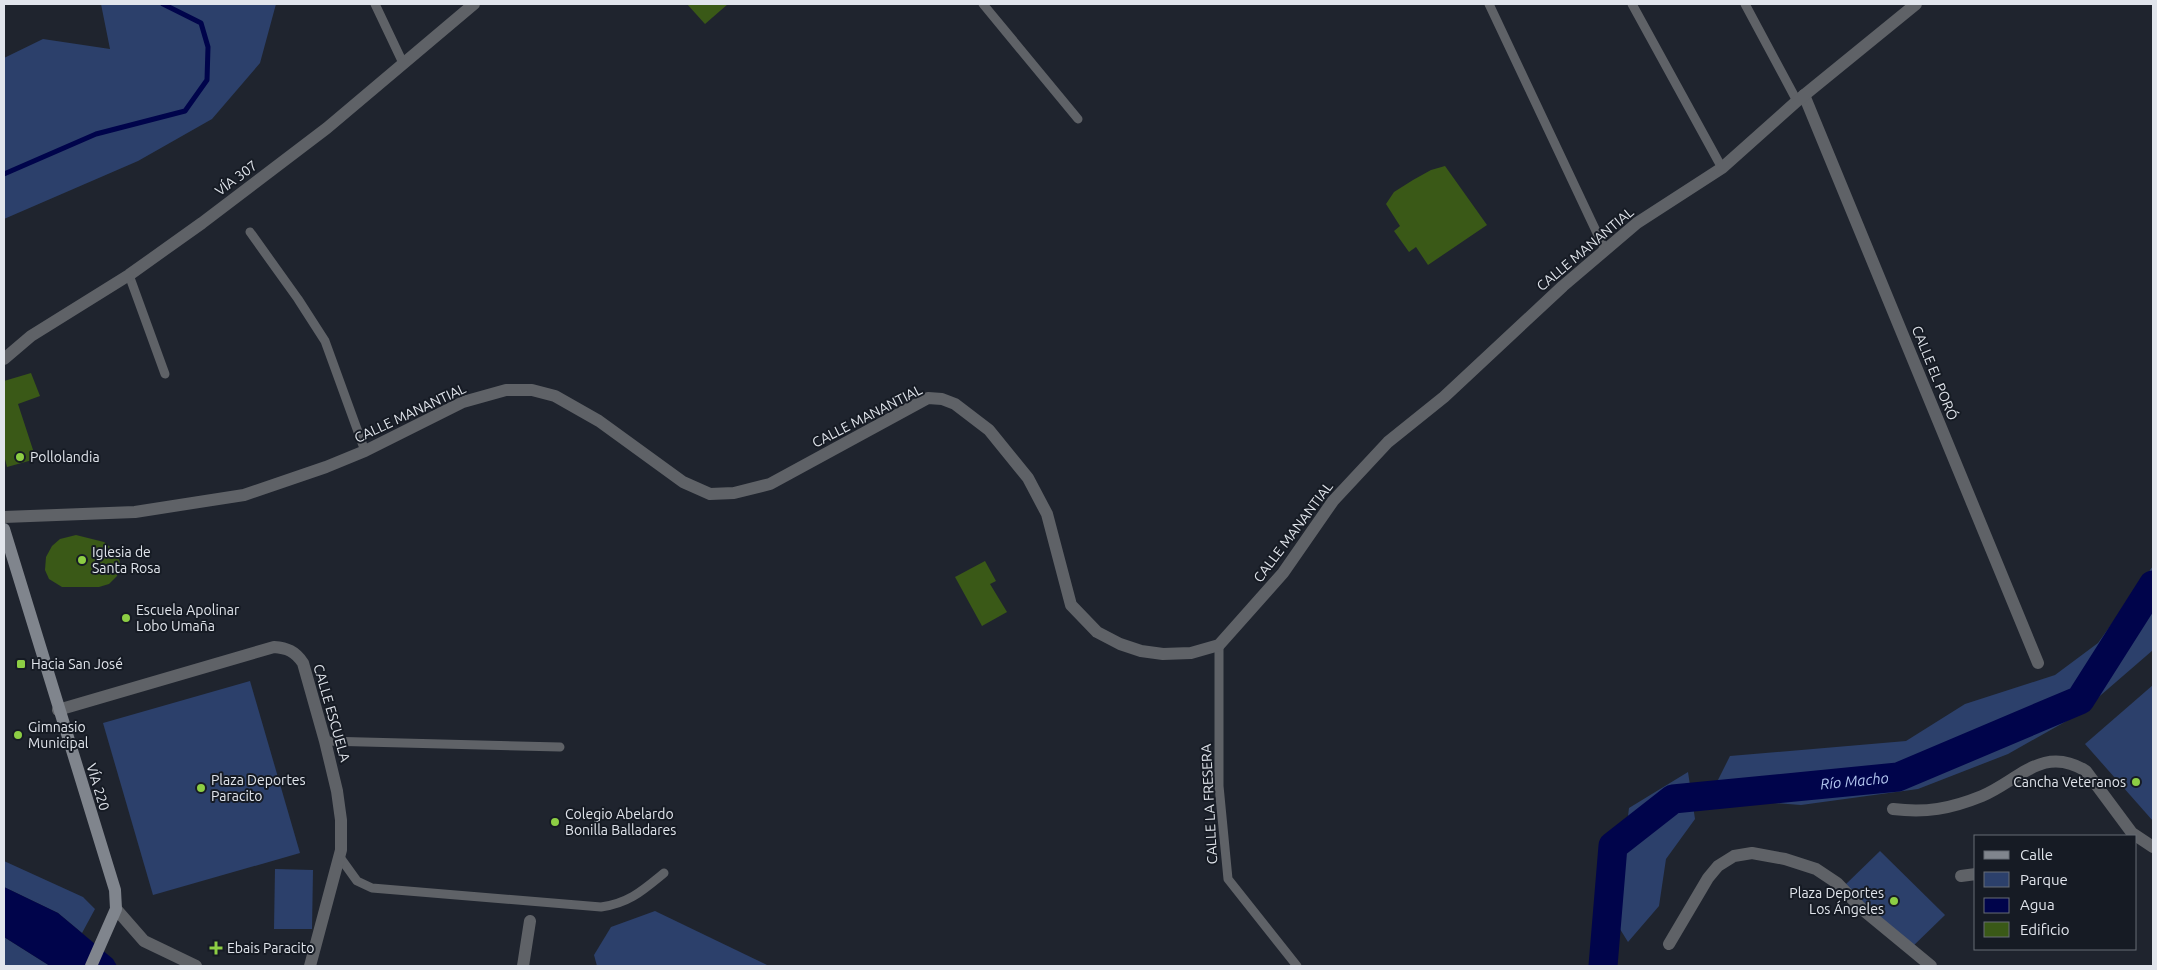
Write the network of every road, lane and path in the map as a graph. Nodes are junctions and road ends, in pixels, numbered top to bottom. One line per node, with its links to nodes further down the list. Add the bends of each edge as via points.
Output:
1 (375, 4): 8 (lane)
2 (474, 4): 8 (street, VÍA 307)
3 (983, 4): 10 (lane)
4 (1489, 4): 13 (lane)
5 (1632, 4): 11 (lane)
6 (1746, 4): 9 (lane)
7 (1916, 4): 9 (street, CALLE MANANTIAL)
8 (403, 63): 14 (street, VÍA 307, via 320,134)
9 (1800, 98): 11 (street, CALLE MANANTIAL); 21 (street, CALLE EL PORÓ)
10 (1078, 119)
11 (1722, 168): 13 (street, CALLE MANANTIAL, via 1637,223)
12 (250, 232): 17 (lane, via 325,341)
13 (1606, 250): 20 (street, CALLE MANANTIAL, via 1444,397 1388,442 1333,501 1283,573)
14 (129, 275): 15 (street, VÍA 307, via 31,336); 16 (lane)
15 (4, 359)
16 (165, 374)
17 (365, 451): 18 (street, CALLE MANANTIAL, via 244,495 212,502 135,512); 20 (street, CALLE MANANTIAL, via 463,402 506,390 532,390 556,396 599,421 683,482 710,494 734,493 770,484 928,398 942,399 955,404 989,430 1028,478 1047,514 1071,604 1097,632 1120,644 1163,654 1190,653)
18 (4, 517)
19 (5, 537): 22 (main road, VÍA 220)
20 (1219, 645): 40 (lane, CALLE LA FRESERA, via 1219,786 1228,880)
21 (2038, 663)
22 (58, 710): 23 (street, CALLE ESCUELA, via 274,647 285,648 296,654 302,663); 33 (main road, VÍA 220, via 115,890)
23 (325, 741): 24 (lane); 29 (street, CALLE ESCUELA, via 338,791 341,820)
24 (560, 747)
25 (1892, 809): 26 (street, via 1916,812 1946,808 1984,795 2029,768 2063,762 2086,771)
26 (2131, 835)
27 (2137, 838): 28 (street)
28 (2153, 847)
29 (339, 856): 30 (lane, via 357,880 372,888 601,907 631,900); 38 (street, CALLE ESCUELA)
30 (664, 873)
31 (1974, 874): 32 (street)
32 (1961, 876)
33 (116, 909): 36 (main road); 37 (street, via 144,941)
34 (530, 921): 39 (street)
35 (1669, 944): 41 (street, via 1718,866 1734,856 1752,853 1816,868)
36 (91, 966)
37 (196, 966)
38 (310, 966)
39 (523, 966)
40 (1297, 966)
41 (1931, 966)

